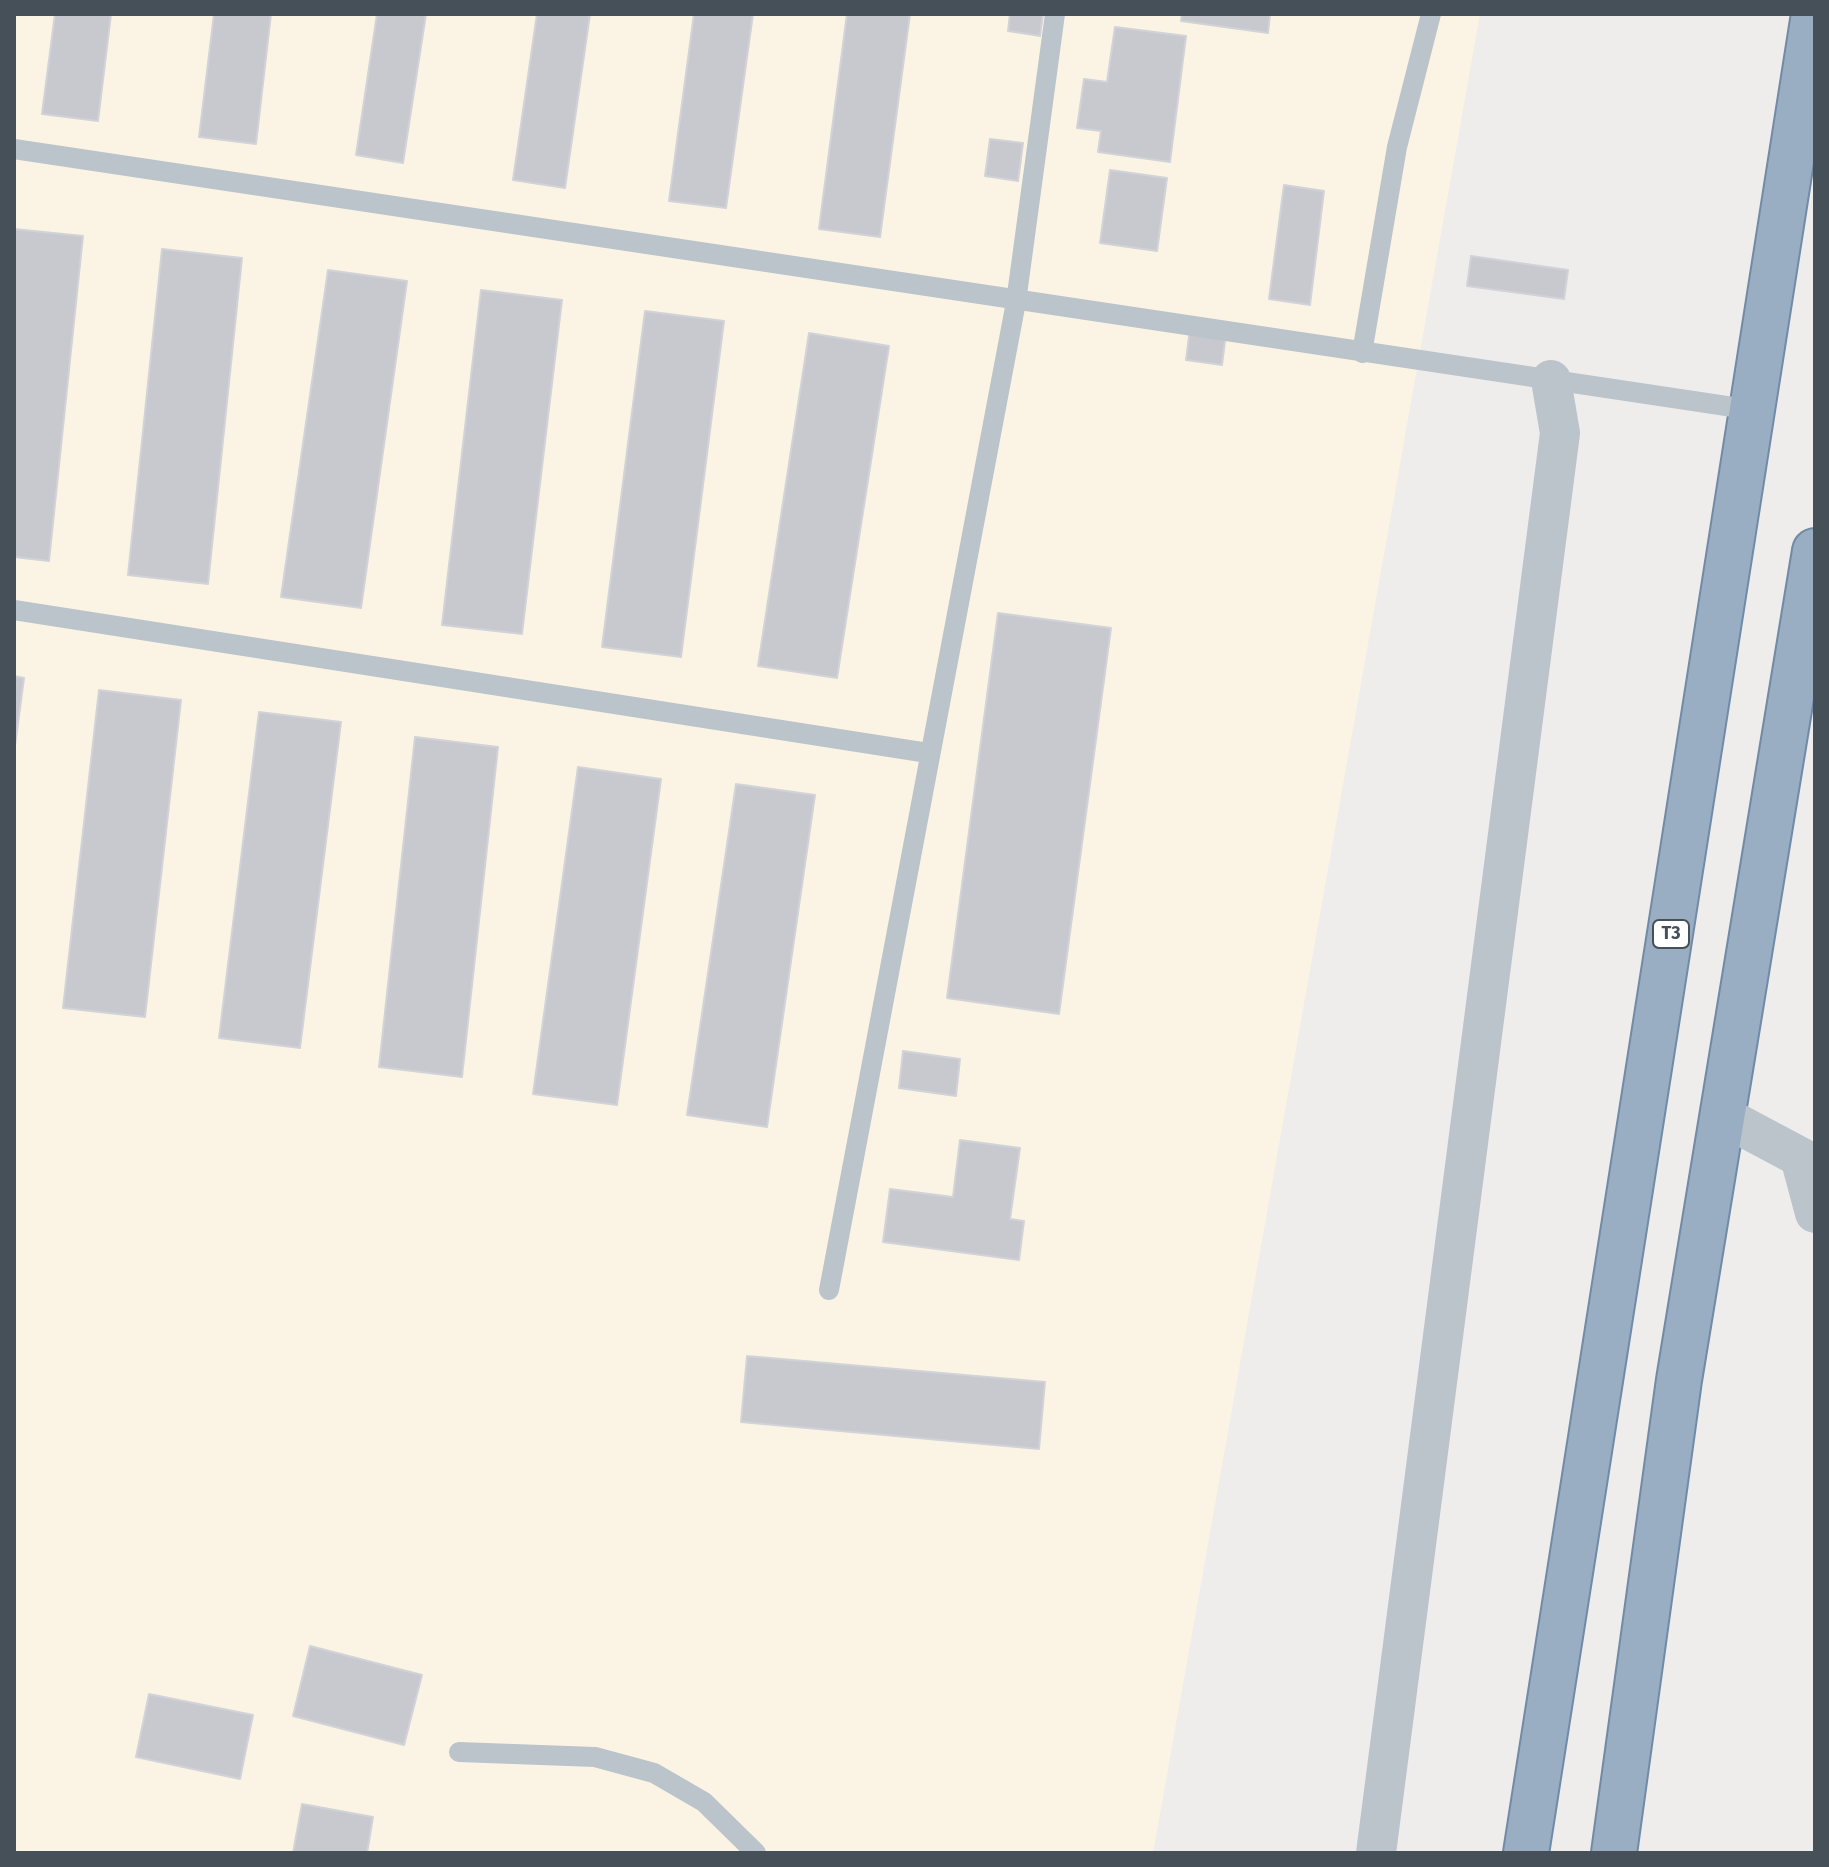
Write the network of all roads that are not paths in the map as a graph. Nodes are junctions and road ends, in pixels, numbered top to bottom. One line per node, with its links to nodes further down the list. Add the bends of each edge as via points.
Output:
1 (1055, 14): 5 (lane)
2 (1431, 14): 6 (lane, via 1397,147)
3 (1814, 14): 8 (highway, T3)
4 (14, 149): 5 (lane)
5 (1016, 302): 6 (lane); 11 (lane)
6 (1362, 353): 7 (lane)
7 (1551, 380): 8 (lane); 18 (street, via 1560,433)
8 (1753, 410): 19 (highway, T3)
9 (1815, 551): 12 (highway)
10 (14, 610): 11 (lane)
11 (928, 753): 15 (lane)
12 (1723, 1116): 13 (street); 20 (highway, via 1679,1380)
13 (1807, 1161): 14 (street)
14 (1815, 1213)
15 (829, 1290)
16 (459, 1752): 17 (lane, via 595,1757 654,1773 704,1802)
17 (756, 1853)
18 (1376, 1853)
19 (1526, 1853)
20 (1614, 1853)

